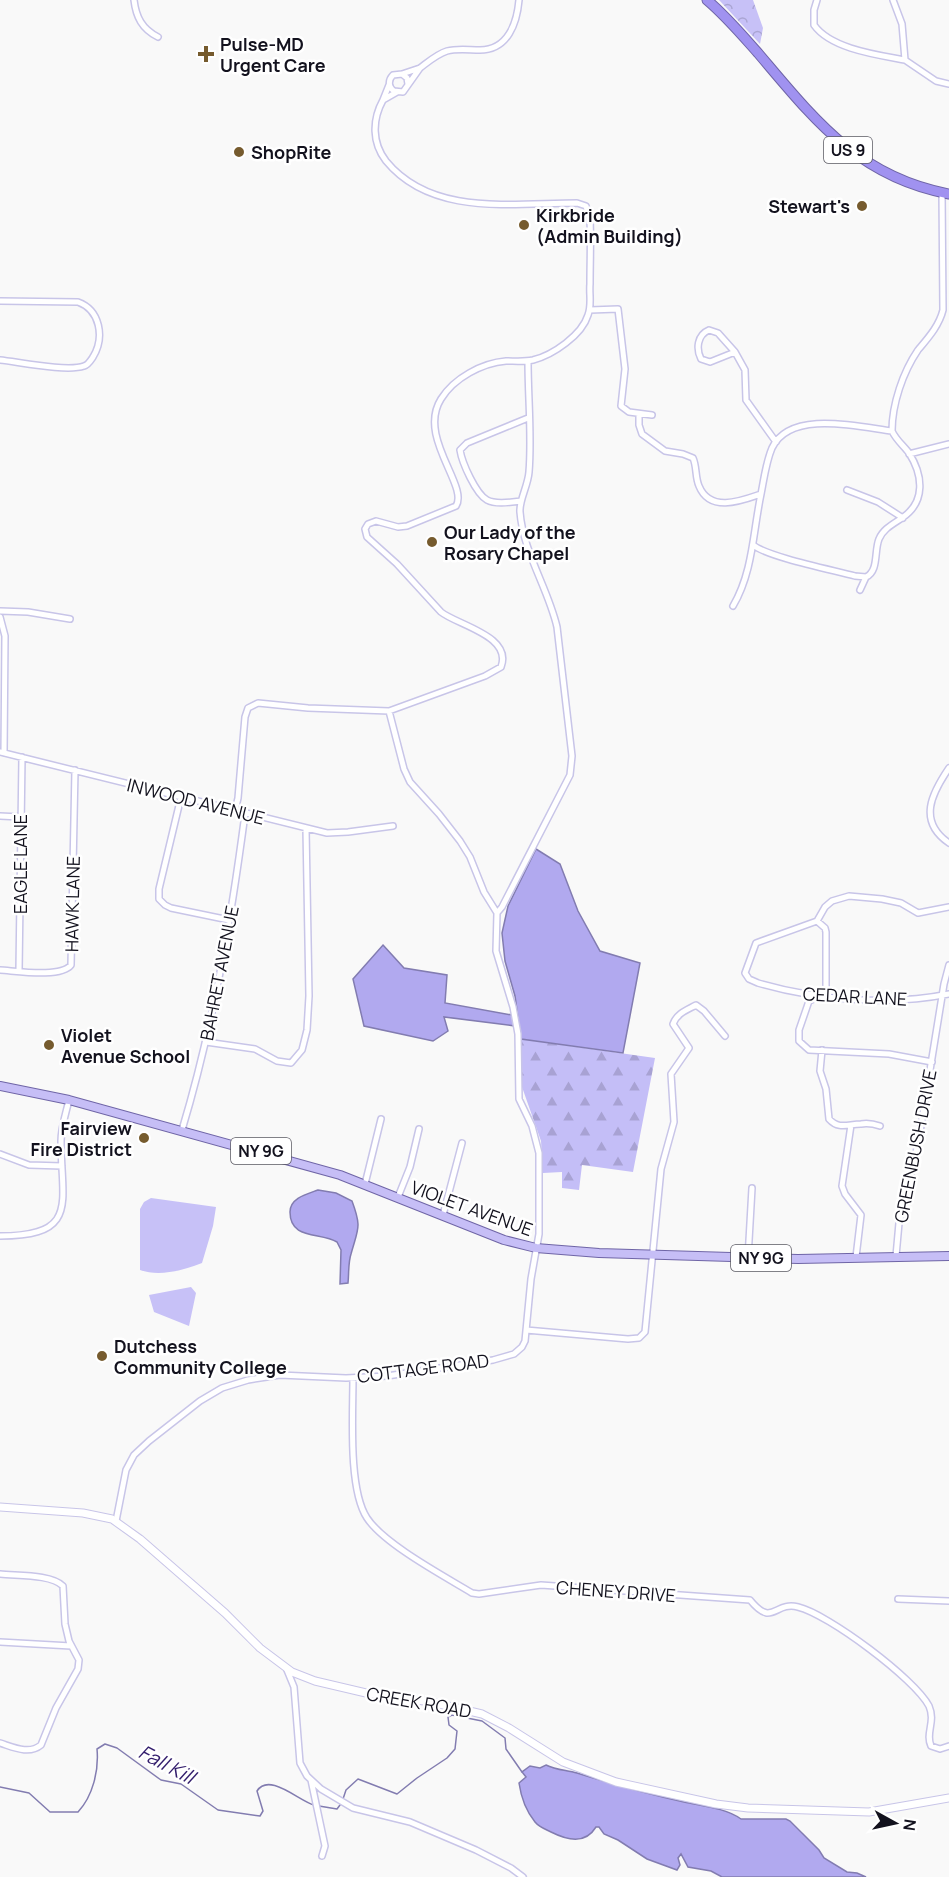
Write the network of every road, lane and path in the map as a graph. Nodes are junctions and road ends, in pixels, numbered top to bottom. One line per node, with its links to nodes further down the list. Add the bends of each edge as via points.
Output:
1 (519, 0): 8 (street, via 513,29 502,42 483,50 449,50)
2 (707, 0): 15 (highway, US 9, via 821,126 850,151 895,177)
3 (817, 0): 7 (street, via 814,25 824,35 862,51)
4 (892, 0): 7 (street, via 902,24)
5 (135, 2): 6 (street, via 142,25)
6 (159, 36)
7 (905, 60): 12 (street, via 936,81)
8 (420, 68): 9 (street); 11 (street)
9 (402, 74): 10 (street, via 393,75); 11 (street)
10 (389, 84): 13 (street); 14 (street)
11 (408, 84): 13 (street, via 406,90)
12 (949, 84)
13 (397, 92): 14 (street)
14 (383, 100): 18 (street, via 375,123 376,142 390,165 419,188 443,198 469,202 577,202 586,206 590,220)
15 (946, 193): 16 (street)
16 (946, 276): 25 (street, via 942,316 905,373)
17 (0, 301): 20 (street, via 78,302 86,305 99,323 94,355 84,366)
18 (590, 310): 21 (street, via 584,325 574,335); 22 (street, via 618,309 625,369 621,405 627,412)
19 (735, 352): 19 (street, via 716,331 708,330 700,338 699,355 703,361); 26 (street, via 745,370 746,400)
20 (0, 360)
21 (528, 361): 24 (street); 40 (street, via 500,362 472,372 454,384 439,402 435,431 458,493 456,506 411,525 376,521 366,526 367,537 441,612 485,634 503,659 501,668 493,673)
22 (639, 414): 23 (street); 30 (street, via 642,434 665,451 693,458 698,483 706,496 729,503)
23 (652, 415)
24 (528, 418): 31 (street, via 529,475); 31 (street, via 467,443 460,450 468,473 484,498 493,502)
25 (892, 431): 26 (street, via 815,423 794,429); 28 (street)
26 (776, 442): 30 (street)
27 (949, 444): 28 (street)
28 (909, 454): 32 (street, via 920,475 920,490 915,506)
29 (847, 490): 32 (street, via 878,502)
30 (761, 494): 33 (street)
31 (521, 501): 54 (street, via 524,534 557,627 572,756 570,775)
32 (903, 518): 34 (street, via 882,533 874,569)
33 (753, 545): 34 (street); 36 (street, via 742,591)
34 (866, 577): 35 (street)
35 (860, 590)
36 (733, 606)
37 (0, 611): 39 (street)
38 (0, 617): 41 (street, via 5,636)
39 (70, 619)
40 (389, 711): 46 (street, via 263,703 250,706 245,717); 54 (street, via 410,782 460,841)
41 (2, 752): 42 (street, INWOOD AVENUE)
42 (22, 757): 44 (street, INWOOD AVENUE); 49 (street, EAGLE LANE)
43 (949, 768): 52 (street, via 936,789 930,810 937,832)
44 (75, 770): 45 (street, INWOOD AVENUE); 59 (street, HAWK LANE, via 71,965 62,972)
45 (181, 797): 46 (street, INWOOD AVENUE); 55 (street, via 159,899 171,908)
46 (235, 811): 47 (street, INWOOD AVENUE)
47 (245, 814): 51 (street, INWOOD AVENUE); 55 (street, BAHRET AVENUE)
48 (0, 816): 49 (street)
49 (20, 817): 59 (street, EAGLE LANE)
50 (393, 826): 51 (street, INWOOD AVENUE, via 339,833)
51 (306, 829): 64 (street, via 309,996 302,1050 291,1063 282,1063 255,1049)
52 (949, 843)
53 (949, 907): 56 (street, via 918,912 901,903 849,896 832,901)
54 (497, 913): 82 (street, COTTAGE ROAD, via 496,951 518,1034 519,1099 538,1143)
55 (229, 920): 64 (street, BAHRET AVENUE)
56 (817, 921): 61 (street, via 826,932 826,991); 61 (street, CEDAR LANE, via 759,941 753,947 745,973 753,981 774,988)
57 (949, 965): 62 (street, GREENBUSH DRIVE)
58 (0, 970): 59 (street, HAWK LANE)
59 (19, 971)
60 (949, 994): 62 (street, CEDAR LANE)
61 (816, 996): 62 (street, CEDAR LANE, via 906,1000); 65 (street, via 809,1001 798,1036 804,1048)
62 (942, 996): 66 (street, GREENBUSH DRIVE)
63 (725, 1036): 83 (street, via 696,1005 674,1020 673,1026 689,1048 671,1074 674,1122 661,1169)
64 (206, 1042): 73 (street, BAHRET AVENUE)
65 (822, 1050): 66 (street, via 889,1054); 70 (street, via 820,1071 826,1089 827,1115 835,1124)
66 (932, 1062): 84 (street, GREENBUSH DRIVE, via 899,1222)
67 (0, 1086): 68 (main road, VIOLET AVENUE / NY 9G)
68 (69, 1100): 73 (main road, VIOLET AVENUE / NY 9G); 76 (street, via 62,1129)
69 (381, 1119): 77 (street)
70 (851, 1125): 71 (street); 86 (street, via 842,1186 861,1215)
71 (880, 1126)
72 (419, 1129): 79 (street)
73 (183, 1130): 77 (main road, VIOLET AVENUE / NY 9G)
74 (462, 1143): 80 (street)
75 (0, 1154): 76 (street, via 29,1165)
76 (62, 1166): 81 (street, via 61,1209 53,1225 40,1233)
77 (365, 1184): 79 (main road, VIOLET AVENUE / NY 9G)
78 (752, 1188): 87 (street)
79 (398, 1197): 80 (main road, VIOLET AVENUE / NY 9G)
80 (443, 1215): 82 (main road, VIOLET AVENUE / NY 9G, via 504,1240)
81 (0, 1236)
82 (536, 1248): 83 (main road, VIOLET AVENUE / NY 9G); 88 (street, COTTAGE ROAD)
83 (653, 1254): 87 (main road, VIOLET AVENUE / NY 9G); 88 (street, via 646,1327 639,1338)
84 (896, 1256): 85 (main road, VIOLET AVENUE / NY 9G); 86 (main road, VIOLET AVENUE / NY 9G)
85 (949, 1256)
86 (856, 1257): 87 (main road, VIOLET AVENUE / NY 9G)
87 (748, 1258)
88 (526, 1330): 89 (street, COTTAGE ROAD, via 522,1347 508,1356)
89 (353, 1378): 91 (street, COTTAGE ROAD, via 273,1376 231,1384 212,1393 134,1455 125,1474); 99 (street, CHENEY DRIVE, via 355,1471 366,1515 383,1535 471,1593 541,1585 750,1600 760,1611 768,1613 788,1605 801,1608 846,1633 904,1678 930,1709 929,1744 937,1748)
90 (0, 1507): 91 (street, CREEK ROAD, via 83,1513)
91 (116, 1521): 97 (street, CREEK ROAD)
92 (0, 1574): 96 (street, via 53,1579 62,1584)
93 (898, 1599): 94 (street)
94 (949, 1601)
95 (0, 1642): 96 (street)
96 (71, 1646): 98 (street, via 79,1660 78,1670 41,1745 30,1750)
97 (287, 1669): 100 (street, via 295,1696 298,1756); 101 (street, CREEK ROAD, via 315,1682 470,1710 509,1728 563,1762 595,1775 716,1804 855,1813)
98 (0, 1743)
99 (949, 1746)
100 (311, 1780): 102 (street, via 324,1840); 103 (street, via 347,1805 410,1822 487,1855)
101 (949, 1798)
102 (322, 1856)
103 (523, 1877)

